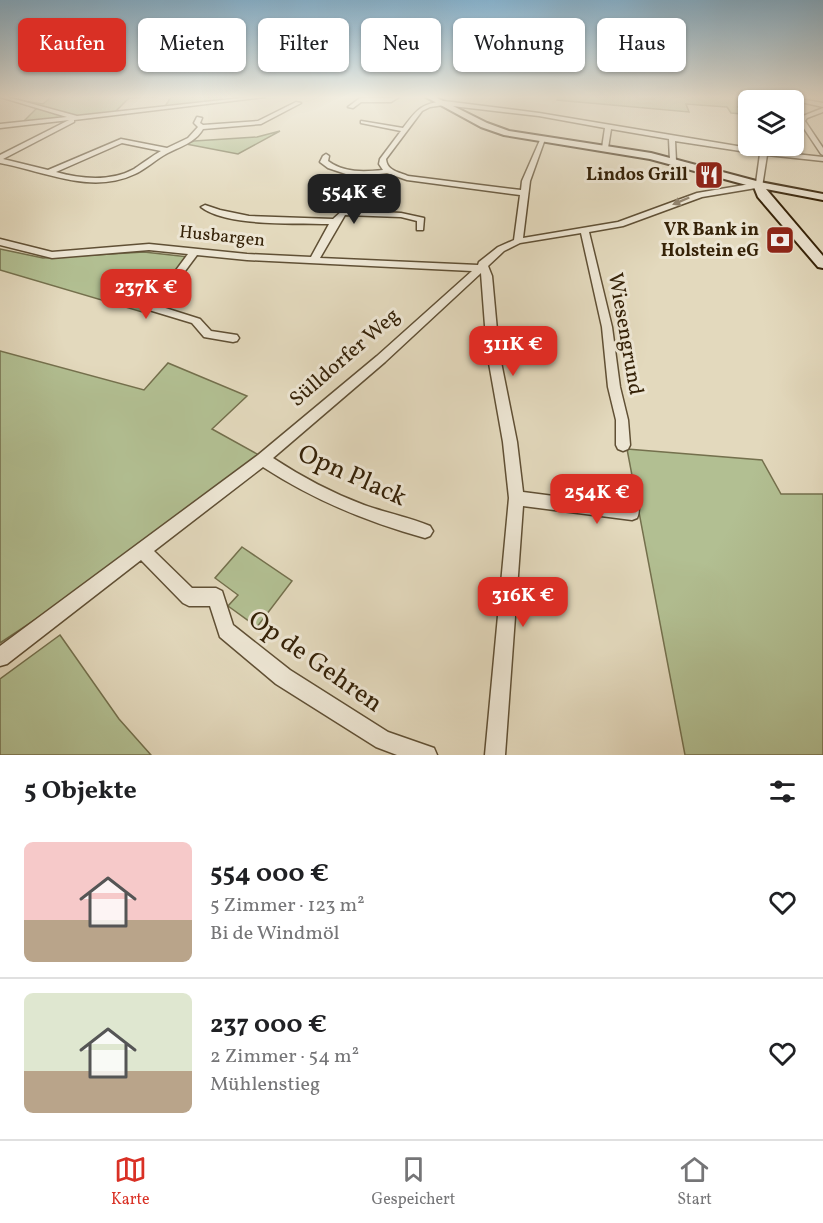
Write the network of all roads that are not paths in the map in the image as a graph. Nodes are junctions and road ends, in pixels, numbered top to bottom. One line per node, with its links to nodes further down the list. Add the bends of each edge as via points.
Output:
1 (50, 132): 18 (street)
2 (198, 132): 12 (street)
3 (401, 132): 20 (street, via 383,159)
4 (508, 132): 9 (main road)
5 (608, 132): 10 (street)
6 (646, 132): 8 (street)
7 (809, 132): 13 (street)
8 (672, 136): 11 (street); 19 (street)
9 (543, 140): 10 (main road); 23 (street)
10 (605, 148): 19 (main road)
11 (738, 149)
12 (168, 150): 21 (street, via 121,141); 21 (street, via 138,170 106,180 77,181)
13 (823, 153)
14 (326, 156): 20 (street, via 324,162 332,169)
15 (764, 156): 22 (street)
16 (788, 156): 17 (street)
17 (823, 159)
18 (0, 160): 21 (street)
19 (673, 161): 22 (main road)
20 (388, 171): 23 (street, via 417,180)
21 (48, 172)
22 (759, 185): 24 (main road); 28 (street, Sülldorfer Weg, one-way to 28, via 700,195 643,218); 33 (main road, via 762,195)
23 (524, 193): 29 (street)
24 (823, 197)
25 (205, 207): 26 (street, via 234,216)
26 (335, 222): 27 (street, via 344,212 401,215 421,220); 32 (street)
27 (420, 228)
28 (585, 231): 29 (street, Sülldorfer Weg); 36 (street, Wiesengrund, via 607,327)
29 (518, 241): 34 (street, Sülldorfer Weg)
30 (0, 242): 31 (street, Husbargen, via 52,255 149,247)
31 (195, 251): 32 (street, Husbargen); 35 (street, via 153,308 196,321 208,334)
32 (314, 260): 34 (street, Husbargen)
33 (823, 264)
34 (480, 266): 37 (street, Sülldorfer Weg, via 381,360); 39 (street, via 487,276 493,352)
35 (233, 338)
36 (623, 445)
37 (263, 459): 40 (street, Opn Plack, via 302,485 373,517); 41 (street, Sülldorfer Weg)
38 (629, 493): 39 (street, via 632,513)
39 (516, 498): 44 (street)
40 (425, 531)
41 (143, 551): 42 (street, Sülldorfer Weg); 43 (street, Op de Gehren, via 189,597 216,597 226,631 283,677 383,740)
42 (0, 657)
43 (427, 755)
44 (495, 755)

